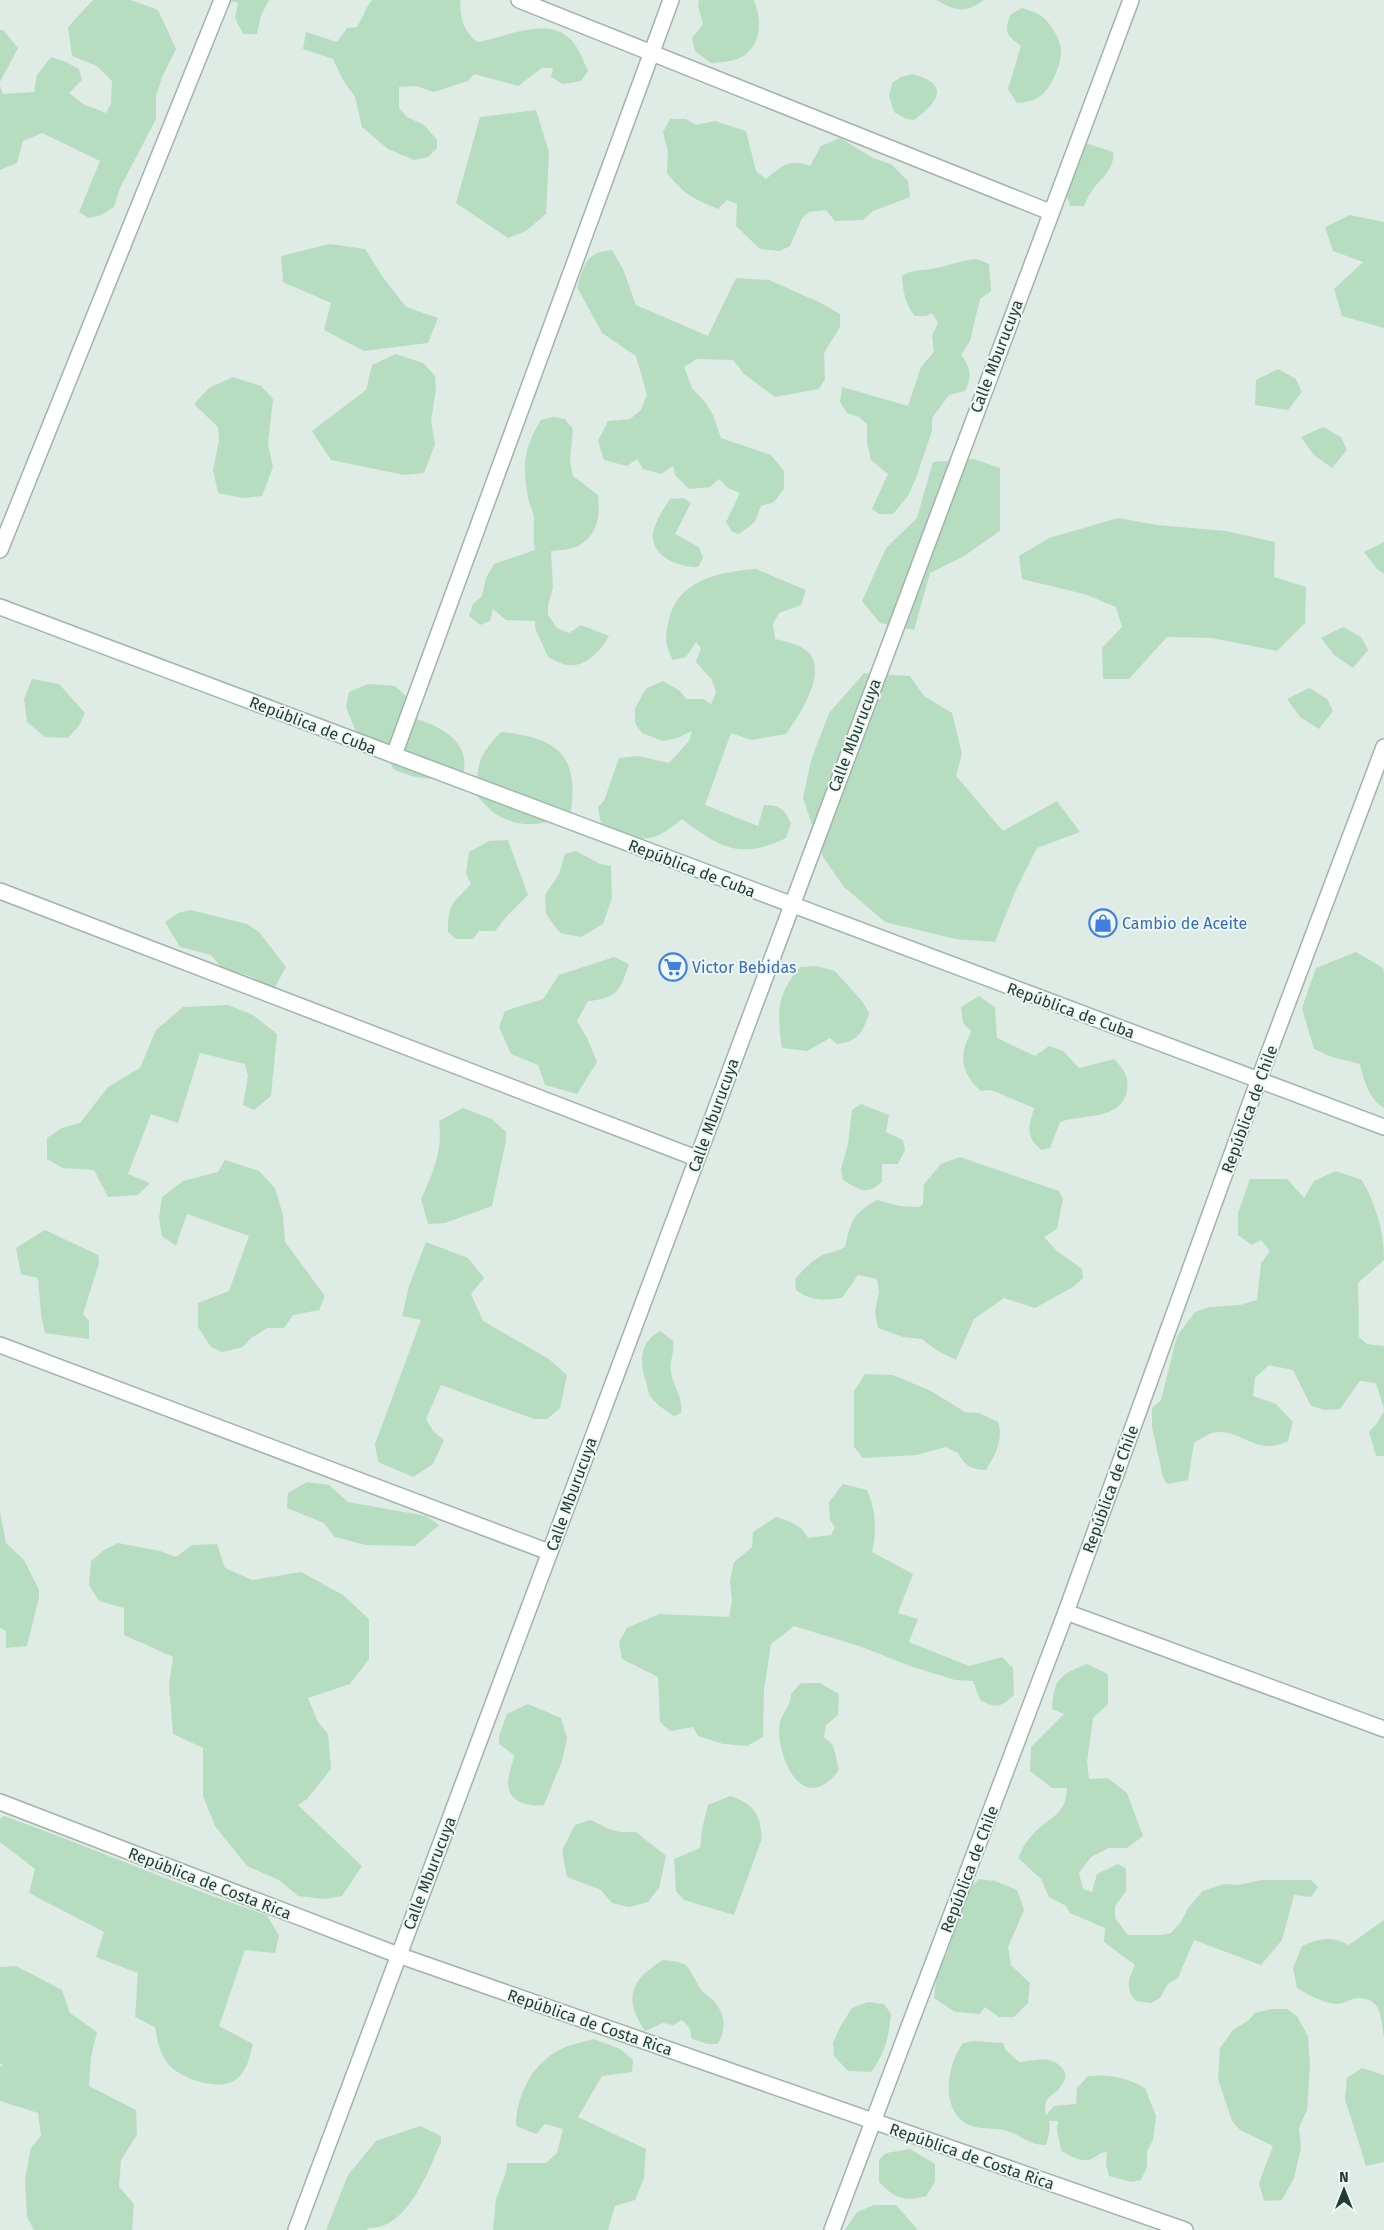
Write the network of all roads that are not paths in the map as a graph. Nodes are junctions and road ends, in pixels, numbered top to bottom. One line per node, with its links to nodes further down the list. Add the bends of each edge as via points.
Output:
1 (222, 0): 7 (street)
2 (519, 0): 5 (street)
3 (671, 0): 5 (street)
4 (1130, 0): 6 (street, Calle Mburucuya)
5 (650, 52): 6 (street); 10 (street)
6 (1050, 212): 12 (street, Calle Mburucuya)
7 (0, 550)
8 (0, 607): 10 (street, República de Cuba)
9 (1384, 747): 13 (street, República de Chile)
10 (394, 755): 12 (street, República de Cuba)
11 (0, 891): 15 (street)
12 (790, 905): 13 (street, República de Cuba); 15 (street, Calle Mburucuya)
13 (1259, 1079): 14 (street, República de Cuba); 18 (street, República de Chile)
14 (1384, 1128)
15 (696, 1158): 17 (street, Calle Mburucuya)
16 (0, 1345): 17 (street)
17 (549, 1552): 21 (street, Calle Mburucuya)
18 (1066, 1612): 19 (street); 22 (street, República de Chile)
19 (1384, 1729)
20 (0, 1802): 21 (street, República de Costa Rica)
21 (398, 1955): 22 (street, República de Costa Rica); 23 (street, Calle Mburucuya)
22 (874, 2121): 24 (street, República de Chile); 25 (street, República de Costa Rica)
23 (296, 2230)
24 (832, 2230)
25 (1185, 2230)

